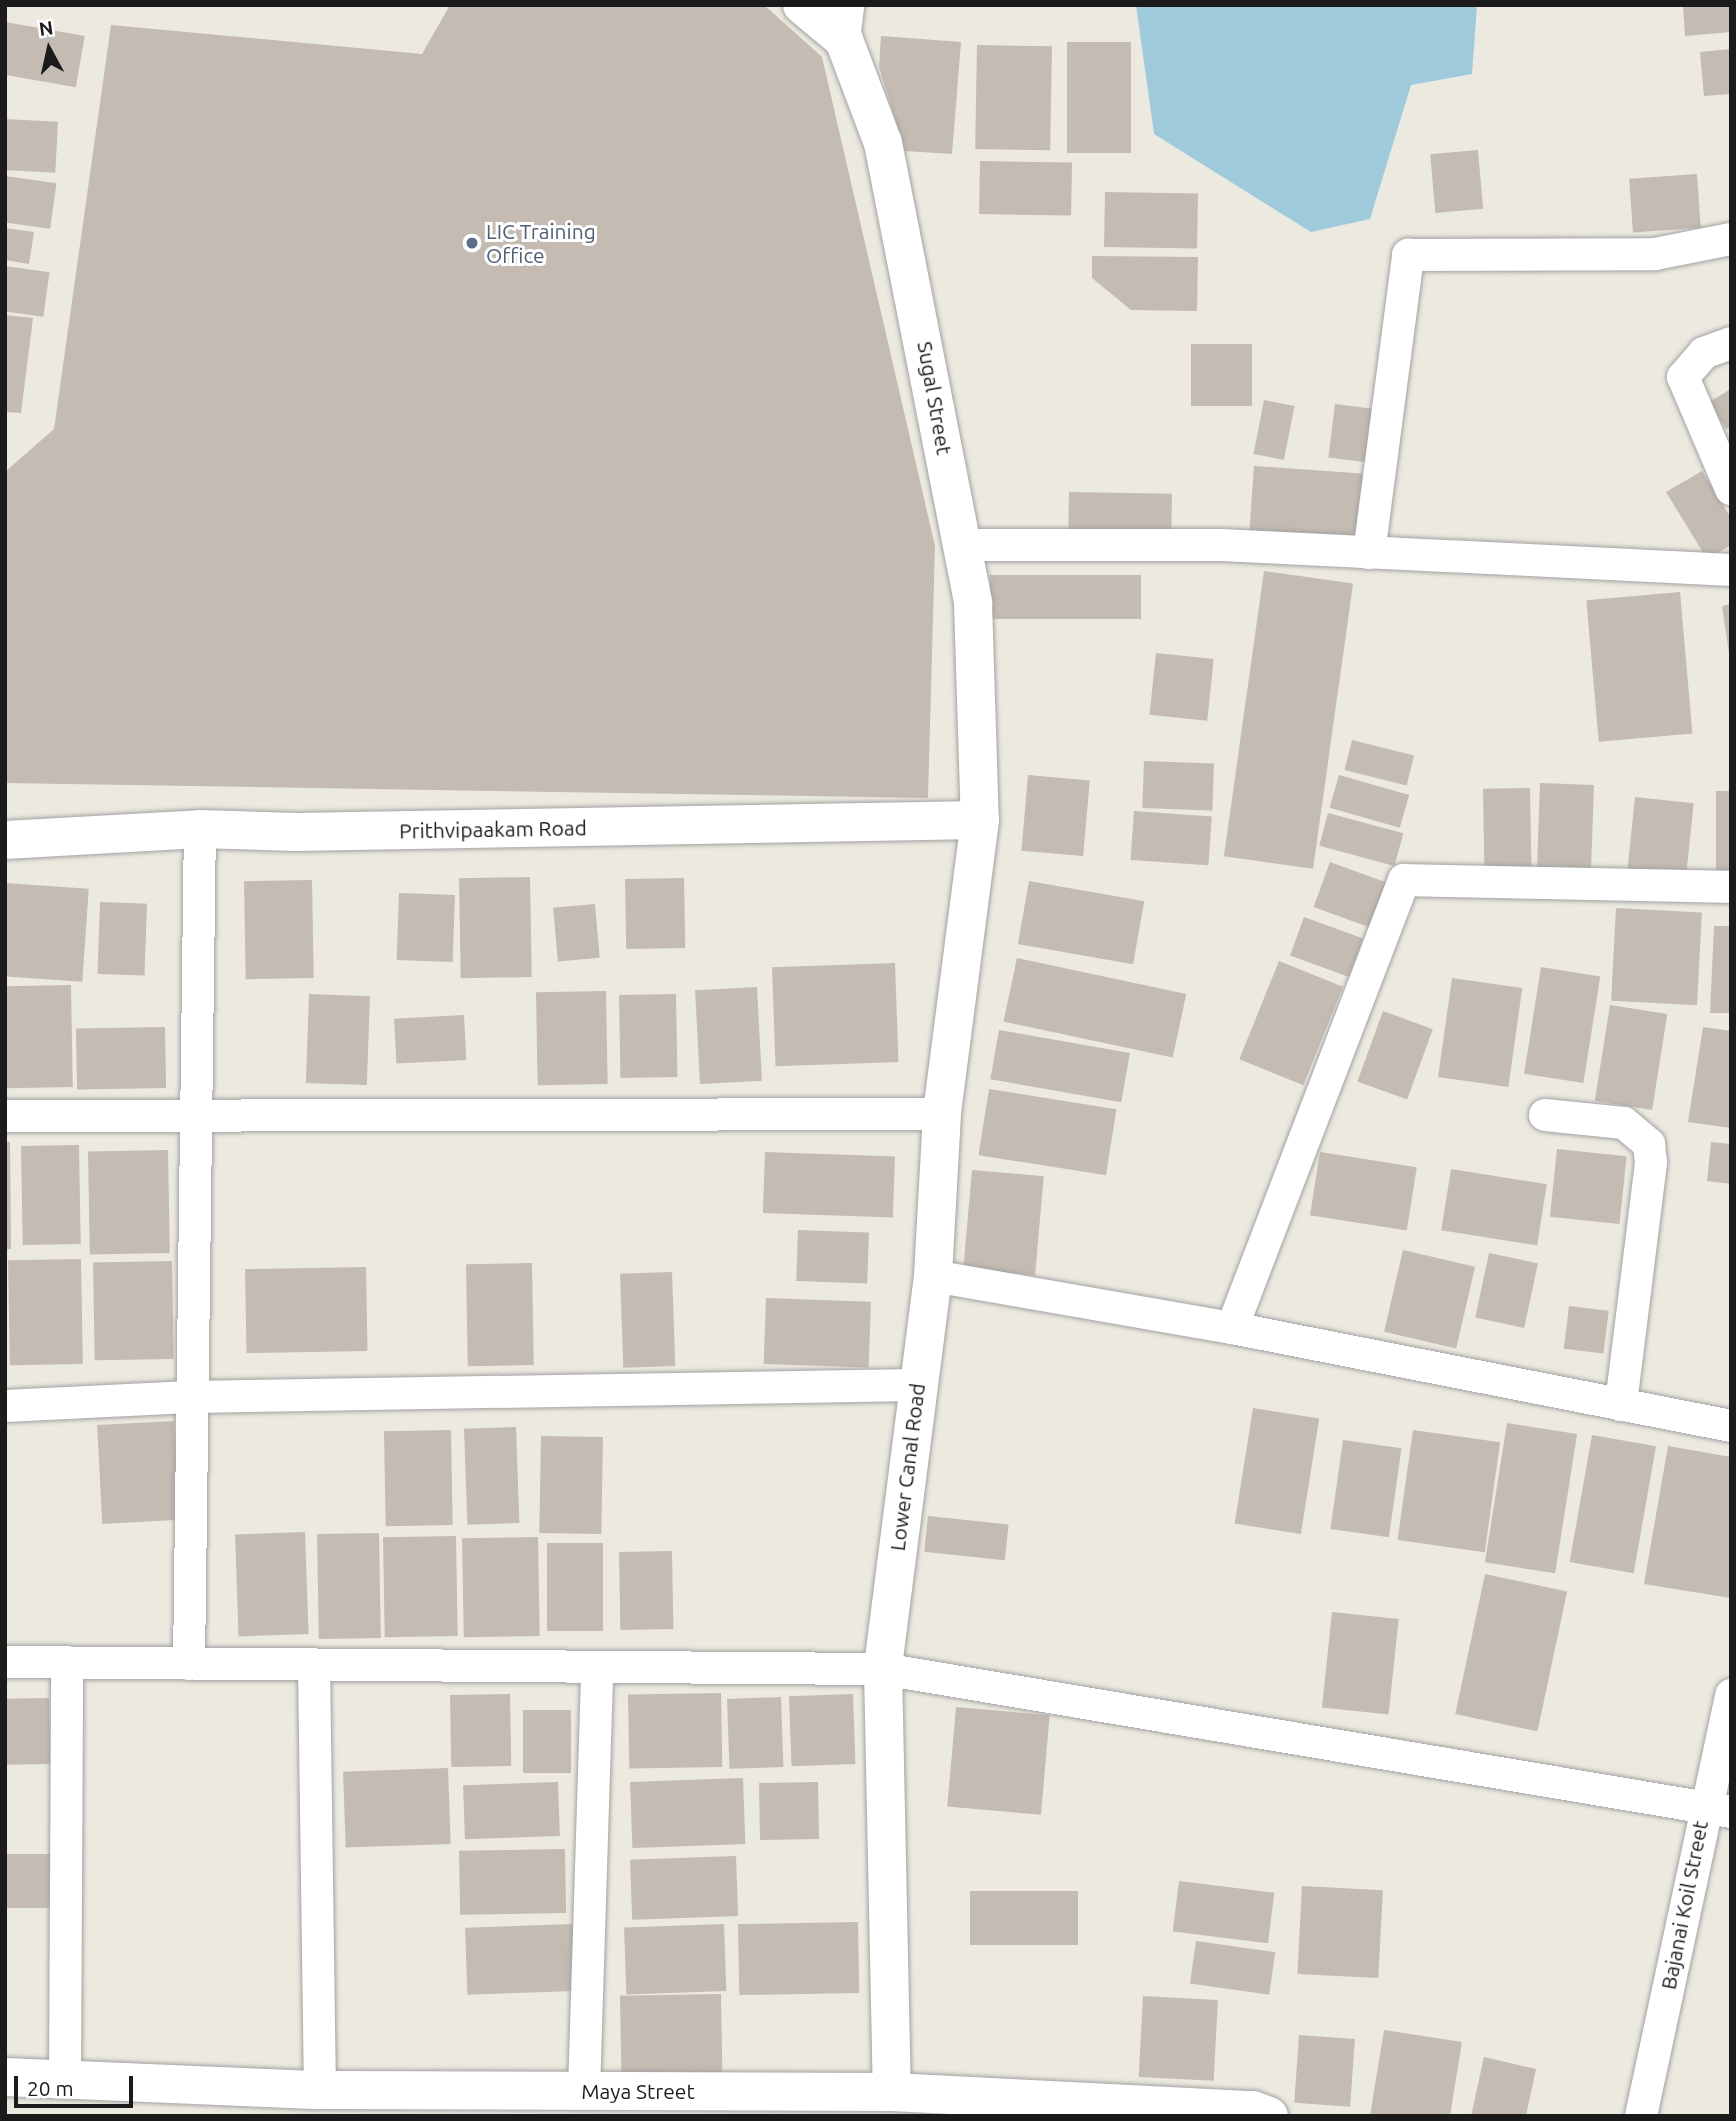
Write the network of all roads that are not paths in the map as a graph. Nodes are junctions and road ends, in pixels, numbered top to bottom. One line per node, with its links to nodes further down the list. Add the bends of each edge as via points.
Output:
1 (802, 5): 2 (street, Sugal Street)
2 (846, 22): 6 (street, Sugal Street, via 883,143 936,395)
3 (1731, 239): 7 (street, via 1655,254 1408,254)
4 (1731, 342): 5 (street, via 1704,353 1683,377)
5 (1731, 489)
6 (959, 545): 7 (street, via 1222,545); 9 (street, Sugal Street, via 973,603)
7 (1369, 553): 8 (street)
8 (1731, 570)
9 (980, 820): 10 (street, Prithvipaakam Road); 13 (street, Lower Canal Road)
10 (200, 830): 11 (street, Prithvipaakam Road); 14 (street)
11 (5, 840)
12 (1731, 887): 18 (street, via 1404,880)
13 (942, 1114): 14 (street); 17 (street, Lower Canal Road)
14 (194, 1115): 16 (street); 20 (street)
15 (1545, 1115): 21 (street, via 1624,1123 1649,1144 1651,1163)
16 (5, 1116)
17 (933, 1276): 18 (street); 19 (street, Lower Canal Road)
18 (1232, 1328): 21 (street)
19 (916, 1385): 20 (street); 29 (street, Lower Canal Road)
20 (190, 1397): 22 (street); 26 (street)
21 (1621, 1405): 23 (street)
22 (5, 1406)
23 (1731, 1426)
24 (5, 1661): 25 (street)
25 (67, 1662): 26 (street); 33 (street)
26 (189, 1664): 27 (street)
27 (314, 1665): 28 (street); 34 (street)
28 (597, 1667): 29 (street); 35 (street)
29 (883, 1669): 31 (street); 36 (street, Lower Canal Road)
30 (1731, 1695): 31 (street, Bajanai Koil Street)
31 (1717, 1810): 38 (street, Bajanai Koil Street)
32 (5, 2077): 33 (street, Maya Street)
33 (65, 2080): 34 (street, Maya Street)
34 (320, 2090): 35 (street, Maya Street)
35 (584, 2091): 36 (street, Maya Street)
36 (893, 2104): 37 (street, Maya Street, via 1253,2110)
37 (1269, 2116)
38 (1641, 2116)

